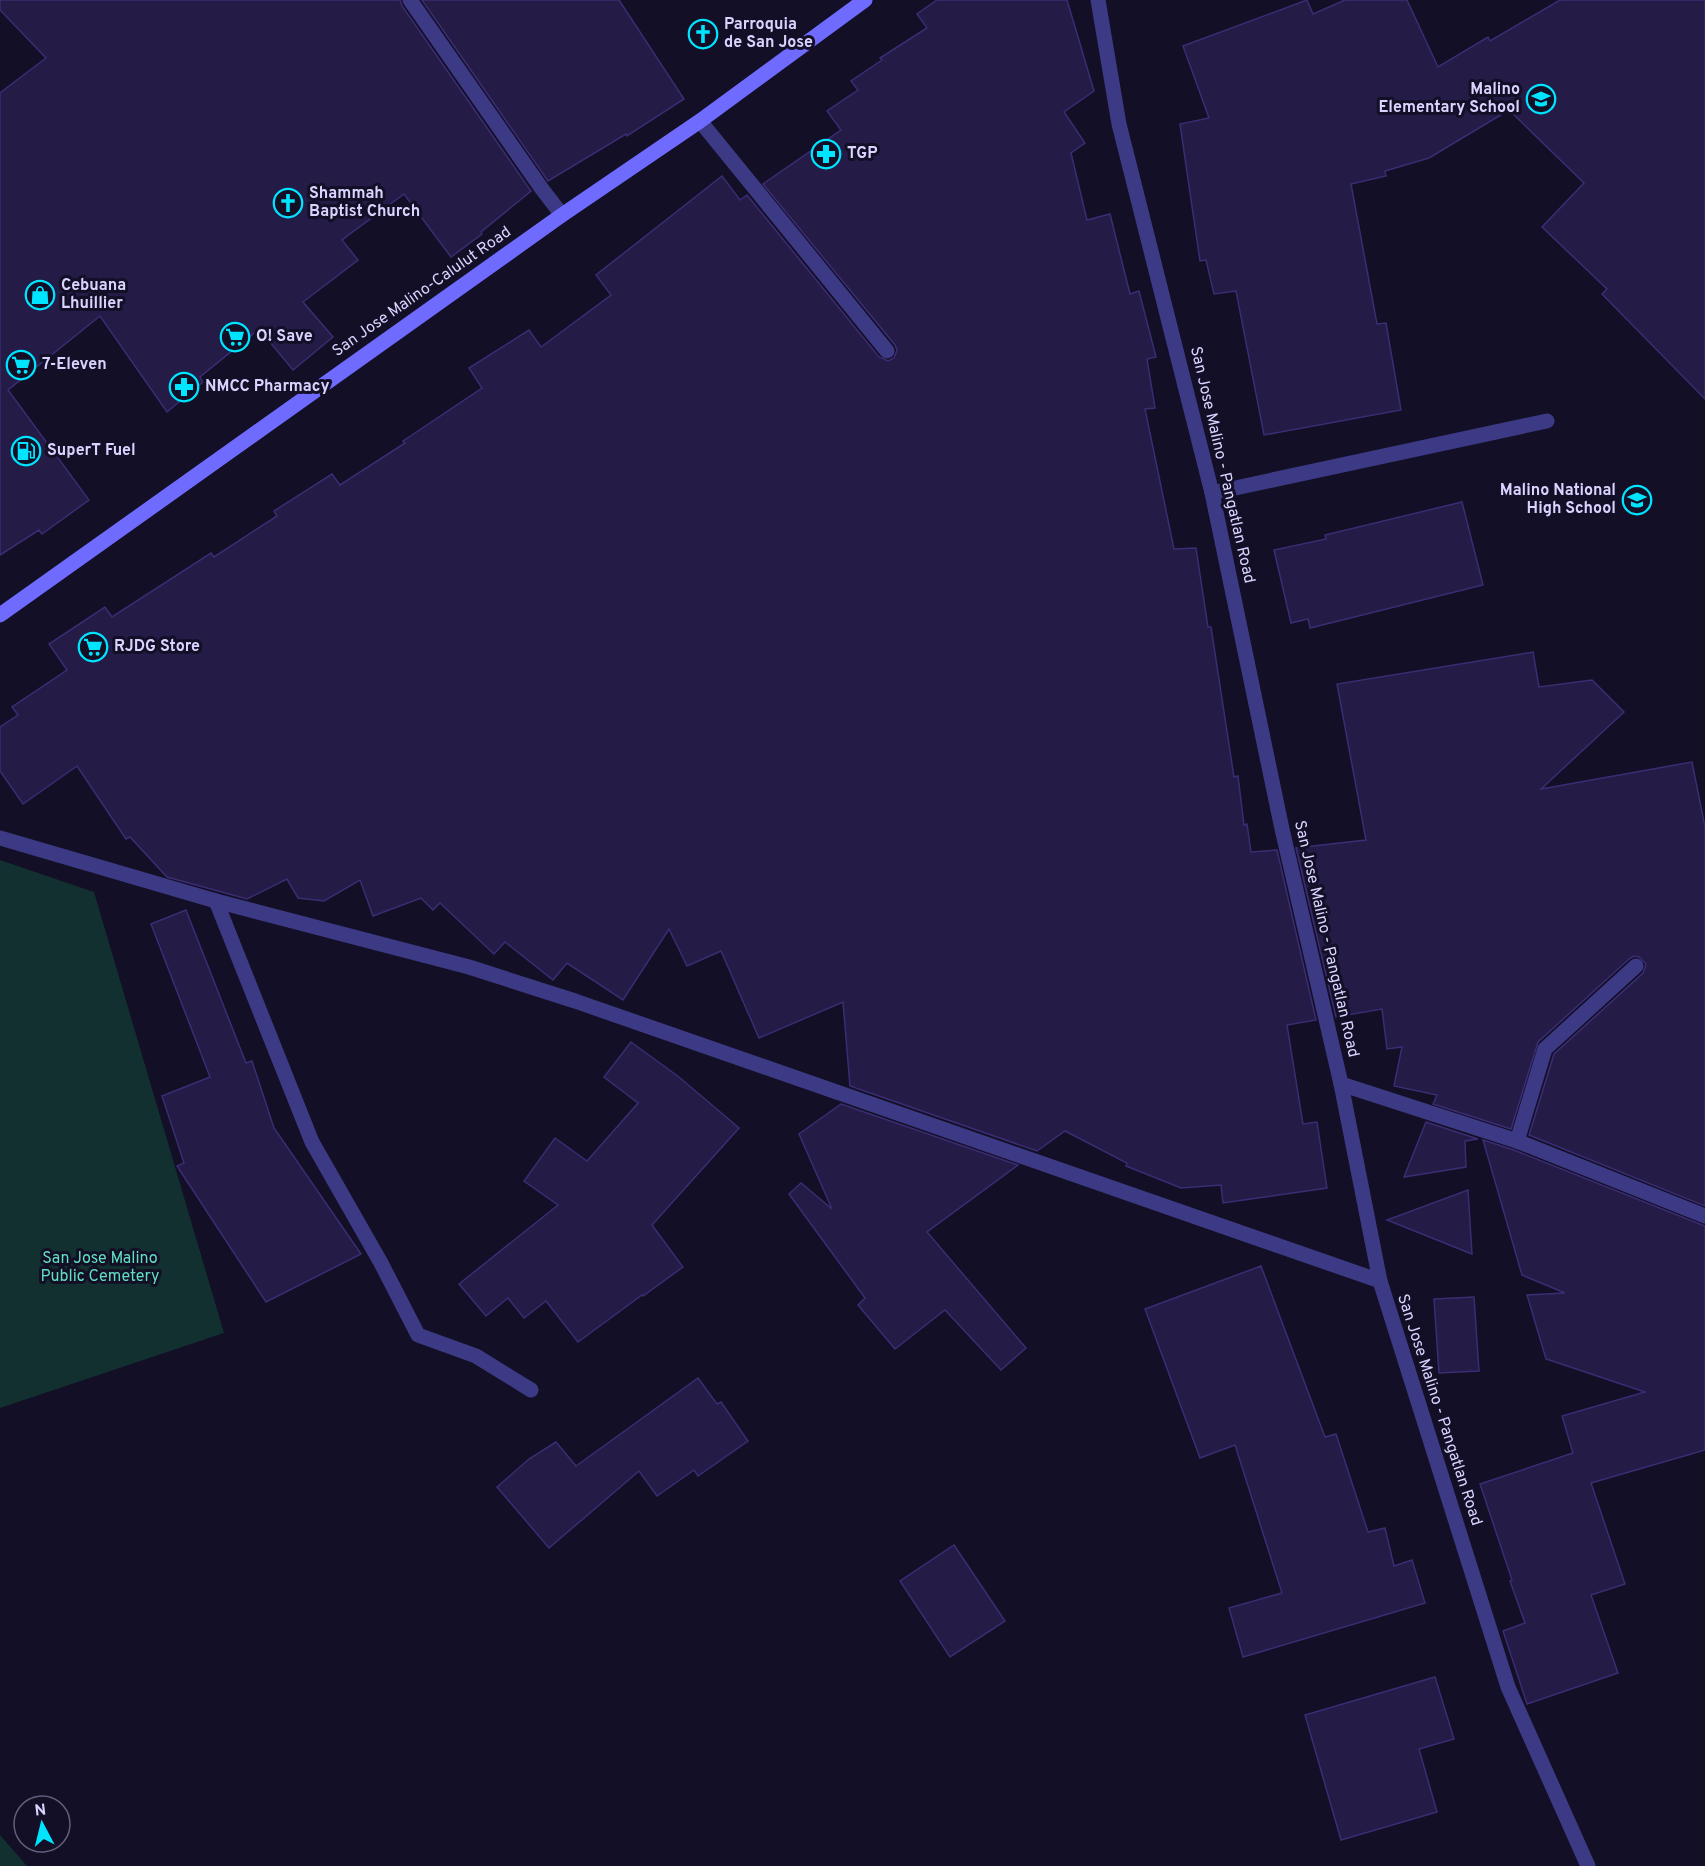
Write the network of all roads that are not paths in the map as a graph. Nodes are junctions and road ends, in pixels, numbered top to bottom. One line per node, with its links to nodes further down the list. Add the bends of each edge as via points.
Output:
1 (410, 0): 5 (street)
2 (865, 0): 4 (main road, San Jose Malino-Calulut Road)
3 (1098, 0): 8 (street, San Jose Malino - Pangatlan Road, via 1119,124)
4 (700, 121): 5 (main road, San Jose Malino-Calulut Road); 6 (street)
5 (562, 215): 9 (main road, San Jose Malino-Calulut Road)
6 (887, 351)
7 (1547, 421): 8 (street)
8 (1212, 492): 13 (street, San Jose Malino - Pangatlan Road, via 1282,829)
9 (0, 615)
10 (0, 838): 11 (street)
11 (216, 901): 16 (street, via 469,967 575,1001); 17 (street, via 312,1142 418,1335 476,1356)
12 (1636, 966): 14 (street, via 1545,1048)
13 (1341, 1084): 14 (street); 16 (street, San Jose Malino - Pangatlan Road)
14 (1517, 1141): 15 (street)
15 (1705, 1216)
16 (1380, 1281): 18 (street, San Jose Malino - Pangatlan Road, via 1508,1687)
17 (531, 1390)
18 (1588, 1866)

